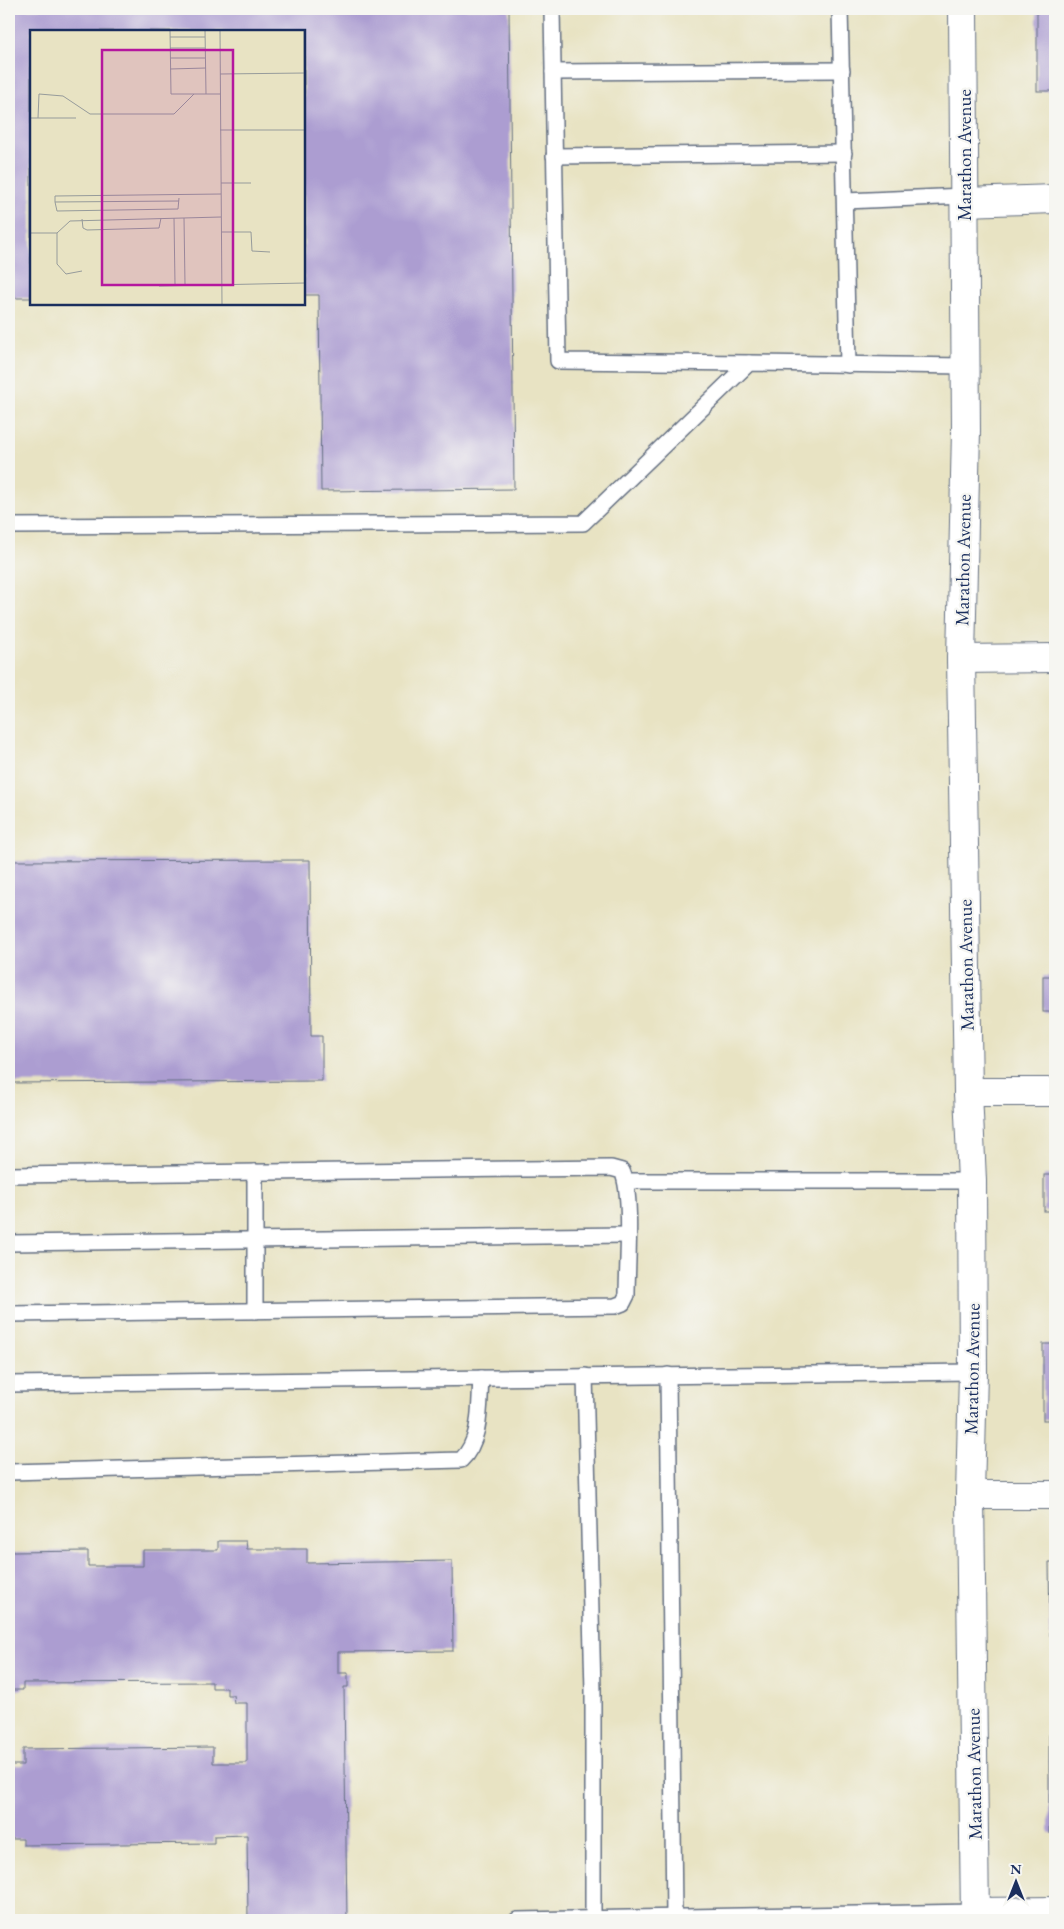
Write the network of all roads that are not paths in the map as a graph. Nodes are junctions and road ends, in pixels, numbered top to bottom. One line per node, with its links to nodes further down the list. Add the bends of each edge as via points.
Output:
1 (552, 9): 5 (lane)
2 (840, 9): 4 (lane)
3 (963, 9): 8 (street, Marathon Avenue)
4 (842, 70): 5 (lane); 6 (lane)
5 (553, 72): 7 (lane)
6 (844, 152): 7 (lane); 10 (lane)
7 (554, 156): 11 (lane, via 558,361)
8 (965, 199): 9 (street); 10 (lane); 13 (street, Marathon Avenue)
9 (1055, 199)
10 (845, 201): 12 (lane)
11 (749, 363): 12 (lane); 14 (lane, via 582,523)
12 (848, 365): 13 (lane)
13 (966, 366): 16 (street, Marathon Avenue)
14 (9, 526)
15 (1055, 658): 16 (street)
16 (962, 659): 17 (street, Marathon Avenue)
17 (968, 1092): 18 (street); 22 (street, Marathon Avenue)
18 (1055, 1092)
19 (255, 1172): 20 (lane); 21 (lane, via 610,1168 622,1171); 24 (lane)
20 (9, 1175)
21 (627, 1181): 22 (lane); 23 (lane)
22 (972, 1181): 28 (street, Marathon Avenue)
23 (628, 1235): 24 (lane); 26 (lane, via 627,1295 624,1302 615,1306)
24 (255, 1240): 25 (lane); 26 (lane)
25 (9, 1243)
26 (255, 1310): 27 (lane)
27 (9, 1314)
28 (973, 1372): 30 (lane); 34 (street, Marathon Avenue)
29 (585, 1376): 30 (lane); 31 (lane); 39 (lane, via 593,1691)
30 (668, 1376): 38 (lane)
31 (481, 1378): 32 (lane); 33 (lane, via 476,1435 461,1460)
32 (9, 1384)
33 (9, 1472)
34 (970, 1495): 35 (street); 37 (street, Marathon Avenue)
35 (1055, 1495)
36 (1055, 1911): 37 (street)
37 (975, 1916): 38 (lane)
38 (674, 1917): 39 (lane)
39 (593, 1918): 40 (lane)
40 (517, 1920)

